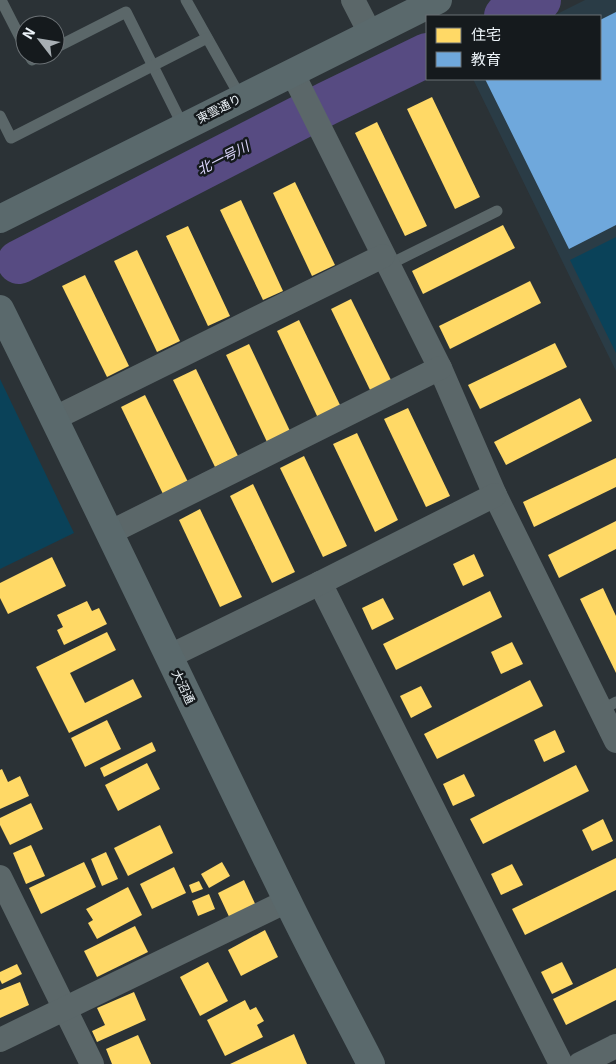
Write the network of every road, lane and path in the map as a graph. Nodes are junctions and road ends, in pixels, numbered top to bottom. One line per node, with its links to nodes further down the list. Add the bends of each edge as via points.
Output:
1 (1, 0): 5 (lane)
2 (186, 0): 7 (lane)
3 (353, 0): 6 (street)
4 (438, 0): 6 (street, 東雲通り)
5 (15, 27)
6 (370, 33): 10 (street, 東雲通り)
7 (207, 38): 9 (lane); 11 (lane)
8 (65, 43): 9 (lane, via 126,12)
9 (153, 66): 12 (lane, via 11,138); 13 (lane)
10 (292, 72): 11 (street, 東雲通り); 16 (street)
11 (241, 98): 13 (street, 東雲通り)
12 (0, 116)
13 (184, 126): 15 (street, 東雲通り)
14 (496, 210): 16 (lane)
15 (0, 219)
16 (386, 261): 18 (street); 19 (street)
17 (0, 309): 19 (street, 大沼通)
18 (440, 368): 20 (street); 21 (street)
19 (55, 418): 21 (street, 大沼通)
20 (495, 495): 22 (street); 24 (street)
21 (109, 533): 23 (street, 大沼通)
22 (320, 583): 23 (street); 33 (street)
23 (168, 657): 27 (street, 大沼通)
24 (608, 706): 25 (street)
25 (616, 741)
26 (0, 877): 28 (street)
27 (287, 901): 28 (street); 32 (street, 大沼通)
28 (65, 1009): 29 (street); 31 (street)
29 (0, 1040)
30 (616, 1046): 34 (street)
31 (92, 1064)
32 (371, 1064)
33 (560, 1064)
34 (580, 1064)

